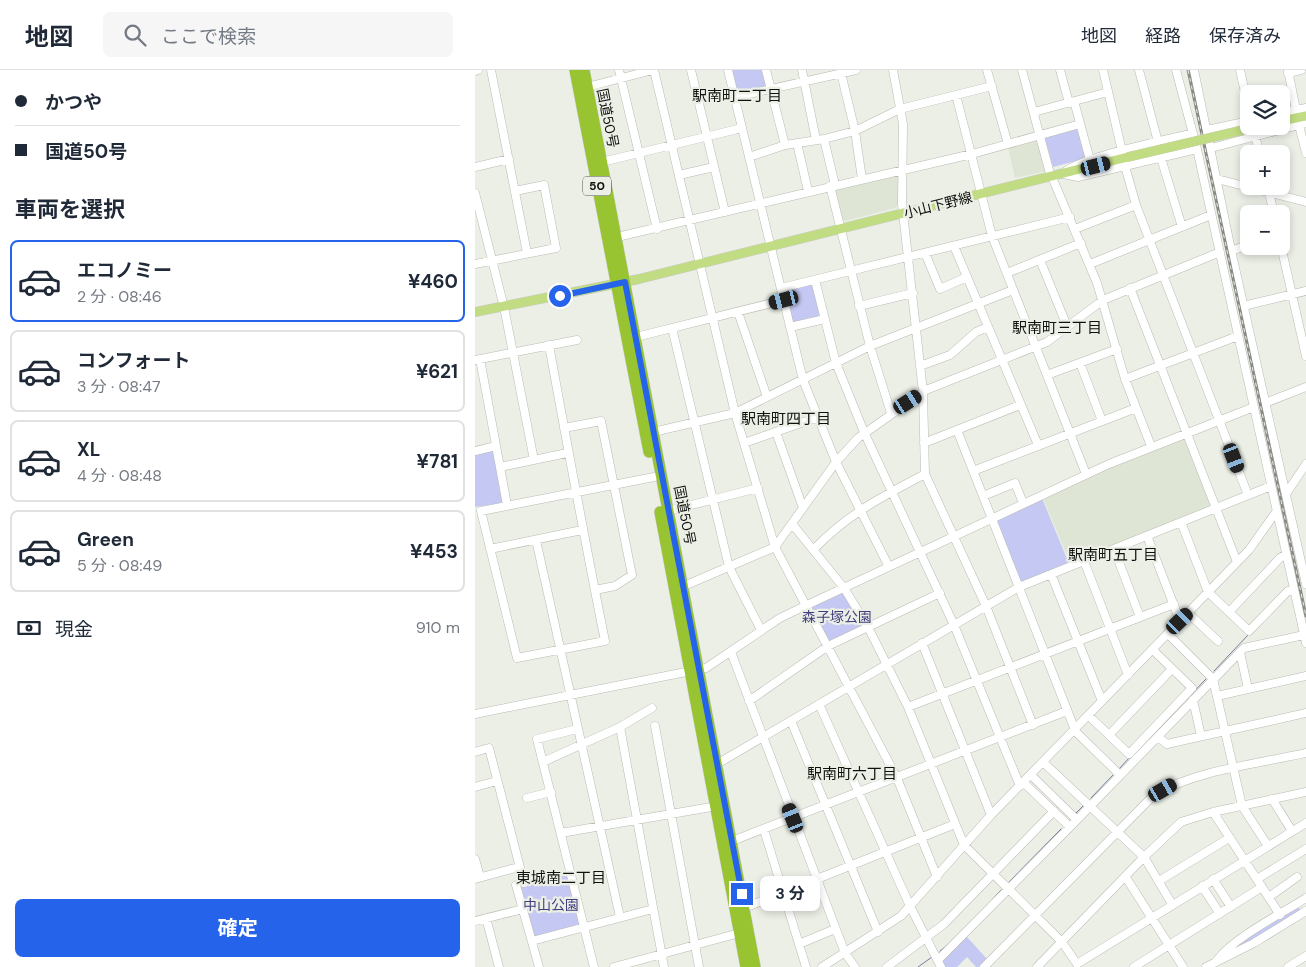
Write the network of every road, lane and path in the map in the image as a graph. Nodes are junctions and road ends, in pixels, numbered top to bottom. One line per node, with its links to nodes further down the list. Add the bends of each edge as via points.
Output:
1 (491, 70): 66 (street)
2 (575, 70): 119 (highway, 国道50号 / 50)
3 (584, 70): 27 (highway, 国道50号 / 50)
4 (619, 70): 23 (street)
5 (653, 70): 23 (street); 55 (street)
6 (691, 70): 50 (street)
7 (727, 70): 31 (street)
8 (766, 70): 28 (street)
9 (802, 70): 24 (street)
10 (856, 70): 22 (street)
11 (893, 70): 34 (street)
12 (987, 70): 26 (street)
13 (1022, 70): 36 (street)
14 (1060, 70): 32 (street)
15 (1103, 70): 29 (street)
16 (1139, 70): 52 (street)
17 (1176, 70): 47 (street)
18 (1194, 70): 44 (street)
19 (1240, 70): 25 (street)
20 (1301, 70): 21 (street)
21 (1288, 72): 35 (street)
22 (841, 73): 24 (street); 45 (street)
23 (621, 79): 27 (street); 60 (street)
24 (805, 81): 28 (street); 51 (street)
25 (1243, 85)
26 (992, 86): 30 (street); 54 (street)
27 (587, 87): 68 (highway, 国道50号 / 50)
28 (771, 89): 31 (street); 56 (street)
29 (1108, 92): 32 (street); 64 (street)
30 (956, 95): 34 (street); 62 (street)
31 (735, 97): 43 (street)
32 (1072, 102): 36 (street); 41 (street)
33 (1306, 108): 35 (street)
34 (900, 109): 45 (street); 71 (street)
35 (1296, 110): 37 (street)
36 (1034, 112): 48 (street)
37 (1290, 112)
38 (1306, 116): 39 (main road)
39 (1290, 119)
40 (1240, 122): 44 (street)
41 (1081, 124): 48 (street); 67 (street)
42 (1303, 124): 49 (street); 61 (street)
43 (742, 128): 50 (street); 63 (street)
44 (1207, 130): 58 (street)
45 (855, 131): 51 (street); 75 (street)
46 (1240, 131): 64 (main road, 小山下野線, bridge)
47 (1193, 133): 52 (street); 59 (street)
48 (1040, 136): 54 (street); 74 (street)
49 (1255, 136): 57 (street); 58 (street)
50 (707, 137): 55 (street); 70 (street)
51 (820, 139): 53 (street); 78 (street)
52 (1158, 142): 64 (street)
53 (797, 143): 56 (street); 80 (street)
54 (1008, 144): 62 (street)
55 (672, 145): 60 (street); 73 (street)
56 (785, 145): 63 (street)
57 (1258, 145)
58 (1211, 148): 76 (street)
59 (1197, 149): 65 (street); 89 (street)
60 (639, 153): 68 (street); 93 (street)
61 (1306, 153)
62 (972, 154): 71 (street); 82 (street)
63 (749, 157): 85 (street)
64 (1125, 158): 65 (street); 67 (street); 72 (main road, 小山下野線); 86 (street)
65 (1161, 158): 92 (street)
66 (509, 159): 69 (street); 79 (street)
67 (1090, 160): 72 (street, via 1065,170)
68 (602, 162): 97 (highway, 国道50号 / 50)
69 (475, 167)
70 (714, 167): 73 (street); 87 (street)
71 (902, 170): 75 (street); 88 (street)
72 (1063, 174): 74 (main road, 小山下野線)
73 (679, 175): 91 (street)
74 (1053, 177): 82 (main road, 小山下野線); 90 (street)
75 (862, 179): 78 (street)
76 (1217, 179): 77 (street); 104 (street)
77 (1240, 184)
78 (832, 186): 80 (street); 94 (street)
79 (515, 191): 105 (street); 105 (street, via 544,185 556,248)
80 (808, 192): 85 (street)
81 (475, 193): 110 (street)
82 (982, 194): 88 (main road, 小山下野線); 96 (street)
83 (1286, 195): 84 (street)
84 (1306, 202)
85 (761, 203): 87 (street); 100 (street)
86 (1136, 205): 95 (street); 98 (street)
87 (725, 212): 91 (street)
88 (903, 214): 94 (main road, 小山下野線); 108 (street)
89 (1211, 215): 92 (street); 103 (street)
90 (1070, 217): 95 (street); 96 (street)
91 (690, 221): 93 (street); 112 (street)
92 (1182, 227): 98 (street)
93 (657, 229): 97 (street)
94 (840, 229): 100 (main road, 小山下野線); 114 (street)
95 (1075, 229): 99 (street)
96 (992, 236): 101 (street); 115 (street)
97 (617, 237): 119 (highway, 国道50号 / 50)
98 (1149, 240): 113 (street); 116 (street)
99 (1081, 243): 109 (street); 113 (street)
100 (771, 246): 112 (main road, 小山下野線); 120 (street)
101 (954, 246): 106 (street); 117 (street)
102 (1240, 248): 104 (street)
103 (1220, 252): 116 (street); 141 (street)
104 (1232, 252): 130 (street)
105 (527, 253): 110 (street)
106 (925, 253): 108 (street); 117 (street, via 939,289)
107 (1283, 255): 125 (street)
108 (908, 257): 114 (street); 124 (street)
109 (1040, 260): 115 (street); 137 (street)
110 (492, 261): 111 (street); 131 (street)
111 (475, 264)
112 (700, 264): 119 (main road, 小山下野線); 134 (street)
113 (1090, 264): 127 (street)
114 (851, 271): 118 (street); 129 (street)
115 (1007, 273): 122 (street)
116 (1163, 274): 121 (street); 149 (street)
117 (967, 277): 128 (street)
118 (815, 280): 120 (street); 135 (street)
119 (621, 283): 131 (main road, 小山下野線); 142 (highway, 国道50号 / 50); 194 (highway, 国道50号 / 50)
120 (781, 288): 126 (street)
121 (1130, 288): 127 (street); 156 (street)
122 (1013, 290): 128 (street); 146 (street)
123 (1306, 291): 125 (street)
124 (913, 293): 129 (street); 136 (street)
125 (1292, 294): 130 (street); 150 (street)
126 (784, 300): 133 (street); 138 (street)
127 (1103, 300): 137 (street); 147 (street)
128 (978, 303): 136 (street); 139 (street)
129 (859, 306): 145 (street)
130 (1243, 306): 163 (street)
131 (503, 307): 132 (main road, 小山下野線); 148 (street)
132 (475, 312)
133 (738, 312): 134 (street); 162 (street)
134 (713, 319): 140 (street); 167 (street)
135 (825, 319): 138 (street); 153 (street)
136 (917, 326): 145 (street); 155 (street)
137 (1067, 326): 146 (street)
138 (790, 327): 159 (street)
139 (988, 327): 152 (street); 155 (street, via 976,332 950,355)
140 (673, 328): 142 (street); 170 (street)
141 (1238, 336): 149 (street); 166 (street)
142 (636, 337): 175 (highway, 国道50号 / 50)
143 (577, 340): 144 (street)
144 (549, 345): 148 (street); 173 (street)
145 (869, 346): 153 (street); 168 (street)
146 (1036, 347): 152 (street); 157 (street)
147 (1117, 349): 154 (street); 158 (street)
148 (513, 352): 151 (street); 187 (street)
149 (1193, 353): 156 (street); 172 (street)
150 (1306, 356)
151 (477, 360): 183 (street)
152 (1001, 360): 161 (street); 164 (street)
153 (835, 363): 159 (street); 177 (street)
154 (1079, 363): 157 (street); 171 (street)
155 (921, 366): 161 (street)
156 (1160, 366): 158 (street); 179 (street)
157 (1047, 376): 178 (street)
158 (1125, 379): 165 (street)
159 (803, 380): 162 (street); 169 (street)
160 (1306, 387): 163 (street)
161 (923, 392): 168 (street); 181 (street)
162 (767, 397): 167 (street)
163 (1265, 403): 200 (street)
164 (1020, 405): 174 (street); 182 (street)
165 (1136, 408): 171 (street); 184 (street)
166 (1254, 408): 172 (street); 196 (street)
167 (735, 413): 170 (street); 180 (street)
168 (891, 413): 177 (street)
169 (818, 417): 176 (street); 188 (street)
170 (695, 421): 175 (street); 203 (street)
171 (1102, 421): 178 (street)
172 (1220, 421): 179 (street); 201 (street)
173 (564, 428): 186 (street); 195 (street, via 601,421)
174 (957, 430): 181 (street); 191 (street)
175 (653, 432): 209 (highway, 国道50号 / 50)
176 (776, 432): 180 (street); 206 (street)
177 (865, 432): 188 (street); 198 (street)
178 (1069, 433): 182 (street); 193 (street)
179 (1186, 434): 184 (street); 207 (street)
180 (745, 443): 197 (street)
181 (924, 443): 192 (street)
182 (1038, 445): 191 (street)
183 (496, 446): 185 (street); 190 (street)
184 (1151, 446): 193 (street)
185 (475, 451)
186 (567, 453): 187 (street); 199 (street)
187 (534, 460): 190 (street)
188 (836, 462): 206 (street); 208 (street)
189 (1306, 464): 200 (street)
190 (500, 467): 205 (street)
191 (973, 470): 202 (street)
192 (925, 474): 198 (street); 216 (street)
193 (1085, 474): 204 (street)
194 (654, 477): 195 (street); 263 (highway, 国道50号 / 50)
195 (614, 485): 199 (street); 233 (street, via 632,576 615,586)
196 (1271, 486): 201 (street); 210 (street)
197 (759, 488): 203 (street); 218 (street)
198 (893, 491): 208 (street); 222 (street)
199 (575, 492): 205 (street); 214 (street)
200 (1287, 494): 229 (street)
201 (1248, 495): 207 (street)
202 (983, 496): 204 (street, via 1015,483); 211 (street)
203 (713, 499): 209 (street); 226 (street)
204 (1023, 503): 211 (street)
205 (507, 505): 219 (street, via 481,511)
206 (803, 508): 213 (street)
207 (1216, 508): 212 (street); 225 (street)
208 (860, 509): 221 (street); 227 (street)
209 (668, 511): 230 (highway, 国道50号 / 50)
210 (1276, 512): 223 (street); 225 (street)
211 (992, 518): 216 (street); 231 (street)
212 (1181, 522): 215 (street); 235 (street)
213 (793, 525): 218 (street); 221 (street)
214 (582, 530): 217 (street); 233 (street)
215 (1147, 536): 220 (street); 237 (street)
216 (953, 537): 222 (street); 239 (street)
217 (536, 540): 219 (street); 255 (street)
218 (775, 547): 226 (street); 238 (street)
219 (490, 548): 255 (street, via 517,658)
220 (1114, 549): 224 (street); 242 (street)
221 (813, 550): 232 (street)
222 (922, 552): 227 (street); 236 (street)
223 (1286, 554): 234 (street); 240 (street)
224 (1084, 561): 228 (street); 246 (street)
225 (1237, 562): 235 (street)
226 (729, 567): 230 (street); 247 (street)
227 (889, 567): 232 (street)
228 (1051, 574): 231 (street); 251 (street)
229 (1306, 584)
230 (684, 586): 263 (highway, 国道50号 / 50)
231 (1019, 587): 239 (street); 259 (street)
232 (844, 588): 238 (street); 245 (street)
233 (595, 590): 255 (street, via 605,641)
234 (1294, 590): 240 (street, via 1288,590 1249,631); 249 (street)
235 (1209, 592): 240 (street); 241 (street)
236 (940, 593): 244 (street); 245 (street)
237 (1174, 604): 242 (street); 243 (street)
238 (807, 605): 247 (street); 254 (street)
239 (986, 606): 244 (street); 261 (street)
240 (1229, 612)
241 (1188, 613): 243 (street); 250 (street)
242 (1140, 617): 246 (street)
243 (1180, 621): 248 (street)
244 (955, 625): 253 (street); 267 (street)
245 (868, 627): 254 (street); 260 (street)
246 (1110, 629): 251 (street); 264 (street)
247 (761, 630): 257 (street)
248 (1168, 634): 256 (street); 266 (street)
249 (1304, 635): 252 (street); 258 (street, via 1244,648)
250 (1218, 641)
251 (1078, 642): 259 (street); 275 (street)
252 (1306, 643)
253 (922, 644): 260 (street); 270 (street)
254 (828, 646): 268 (street); 274 (street)
255 (560, 650): 271 (street)
256 (1153, 650): 262 (street); 264 (street)
257 (731, 652): 263 (street, via 714,664); 274 (street)
258 (1239, 652): 266 (street); 269 (street)
259 (1045, 654): 261 (street); 279 (street)
260 (887, 664): 268 (street); 277 (street)
261 (1010, 667): 267 (street); 284 (street)
262 (1172, 669): 290 (street); 290 (street, via 1193,688 1129,754)
263 (695, 671): 271 (street); 301 (highway, 国道50号 / 50); 316 (highway, 国道50号 / 50)
264 (1128, 675): 275 (street)
265 (1306, 676): 269 (street)
266 (1213, 679): 272 (street); 273 (street)
267 (977, 680): 270 (street); 294 (street)
268 (849, 686): 276 (street); 306 (street)
269 (1248, 689): 272 (street)
270 (943, 694): 277 (street); 296 (street)
271 (570, 695): 281 (street); 287 (street)
272 (1217, 696): 289 (street)
273 (1193, 700): 291 (street); 292 (street)
274 (749, 701): 293 (street)
275 (1102, 701): 282 (street)
276 (819, 704): 283 (street); 311 (street)
277 (908, 707): 302 (street)
278 (651, 708): 286 (street)
279 (1067, 711): 284 (street); 288 (street)
280 (1306, 713): 289 (street)
281 (475, 714)
282 (1089, 716): 288 (street); 290 (street)
283 (791, 720): 293 (street); 315 (street)
284 (1033, 725): 294 (street)
285 (655, 726): 321 (street)
286 (620, 727): 295 (street); 324 (street)
287 (577, 729): 295 (street); 299 (street, via 537,739)
288 (1074, 730): 300 (street); 305 (street)
289 (1225, 731): 292 (street); 303 (street)
290 (1109, 735)
291 (1158, 736): 292 (street, via 1167,744); 305 (street)
292 (1201, 736)
293 (762, 737): 301 (street); 323 (street)
294 (1000, 737): 296 (street); 308 (street)
295 (581, 745): 299 (street); 328 (street)
296 (965, 751): 302 (street); 322 (street)
297 (475, 752): 307 (street, via 489,748)
298 (1306, 753): 303 (street)
299 (543, 762): 310 (street)
300 (1043, 762): 304 (street); 317 (street)
301 (717, 764): 336 (highway, 国道50号 / 50)
302 (931, 764): 306 (street); 327 (street)
303 (1234, 769): 318 (street); 331 (street, via 1171,785 1142,805)
304 (1031, 775): 308 (street); 325 (street)
305 (1120, 775): 317 (street)
306 (897, 778): 311 (street); 334 (street)
307 (497, 780): 309 (street); 345 (street)
308 (1022, 784): 319 (street); 322 (street)
309 (475, 787)
310 (551, 792): 313 (street); 333 (street)
311 (859, 792): 315 (street); 340 (street)
312 (1306, 792): 314 (street)
313 (527, 798)
314 (1272, 800): 318 (street); 332 (street)
315 (827, 805): 323 (street); 344 (street)
316 (717, 806): 321 (street); 377 (highway, 国道50号 / 50)
317 (1090, 806): 325 (street); 331 (street)
318 (1242, 806): 320 (street); 338 (street)
319 (1054, 811): 329 (street); 346 (street)
320 (1213, 812): 335 (street); 341 (street, via 1181,822)
321 (671, 814): 324 (street); 383 (street)
322 (991, 816): 337 (street)
323 (793, 818): 330 (street); 351 (street)
324 (638, 820): 328 (street); 366 (street)
325 (1077, 820): 329 (street)
326 (1306, 823): 332 (street)
327 (955, 824): 334 (street); 337 (street)
328 (599, 826): 333 (street); 372 (street)
329 (1070, 827): 357 (street)
330 (765, 830): 336 (street); 358 (street)
331 (1116, 831): 341 (street); 369 (street)
332 (1292, 831): 338 (street)
333 (561, 833): 375 (street)
334 (922, 838): 340 (street); 347 (street)
335 (1229, 838): 343 (street); 354 (street)
336 (732, 841): 364 (highway, 国道50号 / 50)
337 (964, 845): 346 (street); 347 (street)
338 (1268, 846): 343 (street)
339 (1306, 849): 353 (street)
340 (886, 852): 344 (street); 362 (street)
341 (1144, 858): 348 (street); 354 (street)
342 (475, 859): 349 (street)
343 (1245, 860): 352 (street); 353 (street)
344 (850, 865): 351 (street); 378 (street)
345 (519, 867): 349 (street); 365 (street)
346 (993, 874): 357 (street); 379 (street)
347 (937, 876): 362 (street)
348 (1125, 876): 371 (street); 381 (street)
349 (478, 878)
350 (1297, 878): 359 (street)
351 (816, 879): 358 (street); 376 (street)
352 (1213, 879): 355 (street); 363 (street)
353 (1257, 879): 356 (street)
354 (1159, 881): 361 (street)
355 (1202, 886): 361 (street); 368 (street)
356 (1262, 887): 359 (street); 363 (street)
357 (1009, 889): 369 (street); 388 (street)
358 (783, 892): 364 (street); 382 (street)
359 (1269, 897): 370 (street)
360 (1306, 898): 370 (street)
361 (1172, 904): 371 (street)
362 (910, 906): 378 (street); 379 (street)
363 (1231, 907): 368 (street)
364 (744, 908): 377 (highway, 国道50号 / 50)
365 (523, 909): 373 (street); 380 (street)
366 (653, 909): 372 (street); 386 (street)
367 (1306, 911): 389 (street, via 1254,943)
368 (1220, 914): 384 (street)
369 (1035, 915): 381 (street); 404 (street)
370 (1280, 915): 389 (street)
371 (1152, 916): 384 (street); 390 (street)
372 (620, 917): 375 (street)
373 (486, 918): 374 (street); 391 (street)
374 (475, 921)
375 (585, 927): 380 (street); 393 (street)
376 (835, 929): 382 (street); 385 (street)
377 (744, 931): 383 (street); 397 (highway, 国道50号 / 50); 398 (highway, 国道50号 / 50)
378 (877, 932): 385 (street)
379 (927, 938): 388 (street); 402 (street)
380 (532, 941): 392 (street)
381 (1062, 942): 390 (street); 405 (street)
382 (799, 944): 399 (street)
383 (695, 945): 386 (street); 396 (street)
384 (1170, 945): 406 (street); 407 (street)
385 (845, 953): 400 (street); 401 (street)
386 (661, 954): 394 (street); 395 (street)
387 (1306, 956): 409 (street)
388 (939, 958): 403 (street)
389 (1216, 961): 408 (street)
390 (1077, 966)
391 (499, 967)
392 (539, 967)
393 (594, 967)
394 (614, 967)
395 (664, 967)
396 (699, 967)
397 (746, 967)
398 (755, 967)
399 (806, 967)
400 (823, 967)
401 (855, 967)
402 (887, 967)
403 (941, 967)
404 (984, 967)
405 (1037, 967)
406 (1135, 967)
407 (1183, 967)
408 (1206, 967)
409 (1288, 967)

